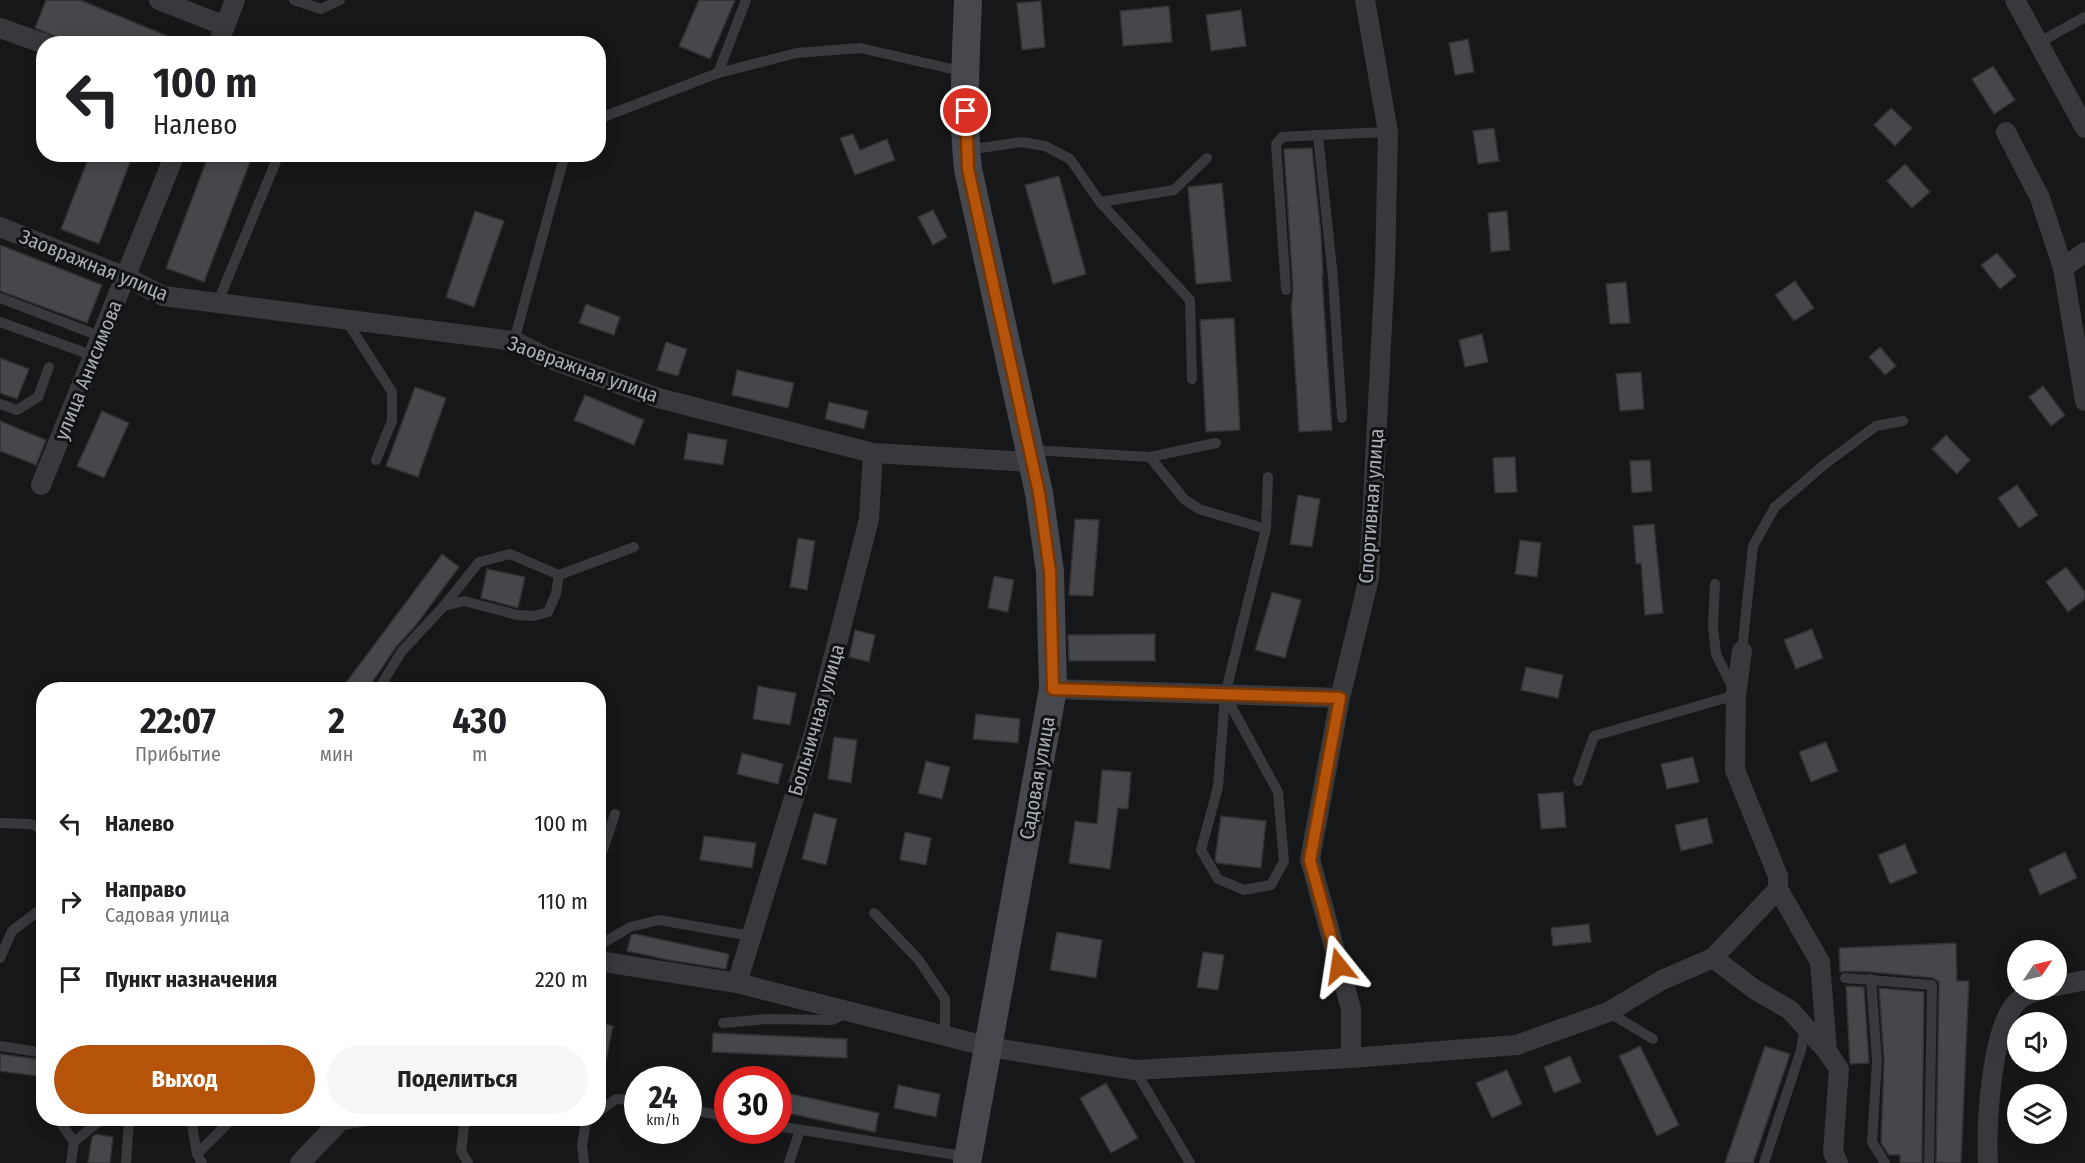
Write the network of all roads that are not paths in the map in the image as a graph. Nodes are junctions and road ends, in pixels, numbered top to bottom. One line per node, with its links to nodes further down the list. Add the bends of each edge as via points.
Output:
1 (159, 0): 11 (street)
2 (235, 0): 11 (street)
3 (294, 0): 4 (lane, via 321,9)
4 (340, 0)
5 (746, 0): 15 (lane)
6 (968, 0): 14 (street, Садовая улица)
7 (1365, 0): 18 (street, Спортивная улица)
8 (2015, 0): 13 (street)
9 (2085, 17): 13 (lane)
10 (0, 28): 12 (street)
11 (222, 35)
12 (36, 41)
13 (2038, 43): 17 (street)
14 (965, 72): 15 (lane, via 860,48 797,53); 21 (street, Садовая улица)
15 (718, 73): 16 (lane)
16 (606, 116)
17 (2085, 128)
18 (1388, 132): 20 (lane); 62 (street, Спортивная улица, via 1369,578)
19 (2006, 132): 29 (street, via 2040,198)
20 (1318, 135): 31 (lane, via 1282,137 1276,144); 43 (lane)
21 (966, 150): 26 (lane, via 1021,142 1045,146 1070,159); 47 (street, Садовая улица)
22 (1206, 158): 26 (lane, via 1174,190)
23 (172, 162): 30 (street, улица Анисимова)
24 (276, 162): 33 (lane)
25 (563, 162): 37 (lane)
26 (1100, 202): 40 (lane, via 1190,300)
27 (0, 227): 30 (street, Заовражная улица)
28 (2085, 252): 29 (street)
29 (2062, 268): 41 (street)
30 (126, 277): 33 (street, Заовражная улица, via 164,296); 36 (street, улица Анисимова)
31 (1286, 290)
32 (0, 298): 36 (lane)
33 (218, 304): 34 (street, Заовражная улица)
34 (346, 319): 37 (street, Заовражная улица); 49 (lane, via 392,392 392,421)
35 (0, 322): 38 (lane)
36 (102, 337): 38 (street, улица Анисимова)
37 (514, 341): 46 (street, Заовражная улица, via 545,357 658,398)
38 (93, 356): 51 (street, улица Анисимова)
39 (49, 366): 42 (lane, via 38,396 17,411)
40 (1192, 380)
41 (2085, 401)
42 (0, 404)
43 (1342, 418)
44 (1903, 421): 57 (lane, via 1875,426 1775,507 1753,546)
45 (1216, 442): 48 (lane)
46 (873, 453): 47 (street, Заовражная улица); 71 (street, Больничная улица, via 869,519 814,733)
47 (1030, 456): 48 (lane); 59 (street, Садовая улица, via 1050,572)
48 (1150, 457): 52 (lane, via 1191,504)
49 (376, 460)
50 (1268, 477): 52 (lane)
51 (40, 485)
52 (1266, 529): 60 (lane)
53 (634, 547): 54 (lane)
54 (559, 575): 56 (lane, via 510,554 479,562); 56 (lane, via 548,612 534,616 464,601)
55 (1715, 584): 61 (lane, via 1716,654)
56 (444, 606): 58 (lane, via 402,651)
57 (1742, 651): 61 (street)
58 (383, 682)
59 (1053, 689): 60 (street); 89 (street, Садовая улица)
60 (1225, 695): 60 (lane, via 1218,787 1201,850 1218,879 1244,890 1271,885 1284,861 1278,792); 62 (street)
61 (1736, 696): 63 (lane, via 1594,736); 68 (street, via 1735,770 1778,876)
62 (1340, 698): 92 (street, Спортивная улица, via 1310,860 1351,1009)
63 (1578, 781)
64 (615, 814): 67 (lane)
65 (0, 823): 66 (lane)
66 (36, 827)
67 (606, 841)
68 (1778, 889): 74 (street); 90 (street, via 1820,962)
69 (36, 913): 73 (lane, via 12,931)
70 (874, 913): 86 (lane, via 918,959 945,999)
71 (751, 936): 72 (lane, via 659,920 630,927); 79 (street, Больничная улица)
72 (606, 941)
73 (0, 958)
74 (1713, 958): 83 (street, via 1662,980); 85 (street, via 1790,1010)
75 (606, 962): 79 (street)
76 (1845, 978): 77 (lane)
77 (1871, 980): 119 (lane, via 1878,1061 1872,1142); 120 (lane, via 1932,985)
78 (2085, 980): 80 (street)
79 (736, 982): 82 (street)
80 (2067, 984)
81 (2019, 1000): 121 (street, via 2007,1016 1996,1050 1986,1138)
82 (846, 1011): 84 (lane, via 832,1020); 86 (street)
83 (1608, 1012): 87 (lane); 92 (street, via 1517,1045)
84 (723, 1023)
85 (1805, 1028): 90 (street); 117 (lane)
86 (945, 1036): 89 (street)
87 (1653, 1039)
88 (0, 1046): 91 (lane)
89 (988, 1047): 93 (street); 109 (street, Садовая улица)
90 (1827, 1051): 118 (street, via 1839,1069 1833,1152)
91 (36, 1052)
92 (1351, 1058): 93 (street)
93 (1135, 1070): 116 (lane)
94 (624, 1099): 95 (lane, via 616,1099)
95 (606, 1106)
96 (63, 1126): 106 (lane)
97 (93, 1126): 106 (lane)
98 (129, 1126): 111 (lane)
99 (192, 1126): 108 (lane)
100 (226, 1126): 108 (lane)
101 (336, 1126): 112 (street)
102 (464, 1126): 113 (lane, via 461,1151)
103 (585, 1126): 114 (lane)
104 (792, 1129): 105 (lane)
105 (800, 1130): 107 (lane); 115 (lane)
106 (74, 1142): 110 (lane)
107 (928, 1157): 109 (lane)
108 (199, 1159)
109 (968, 1160)
110 (71, 1163)
111 (126, 1163)
112 (300, 1163)
113 (468, 1163)
114 (584, 1163)
115 (789, 1163)
116 (1190, 1163)
117 (1764, 1163)
118 (1838, 1163)
119 (1885, 1163)
120 (1929, 1163)
121 (1988, 1163)

